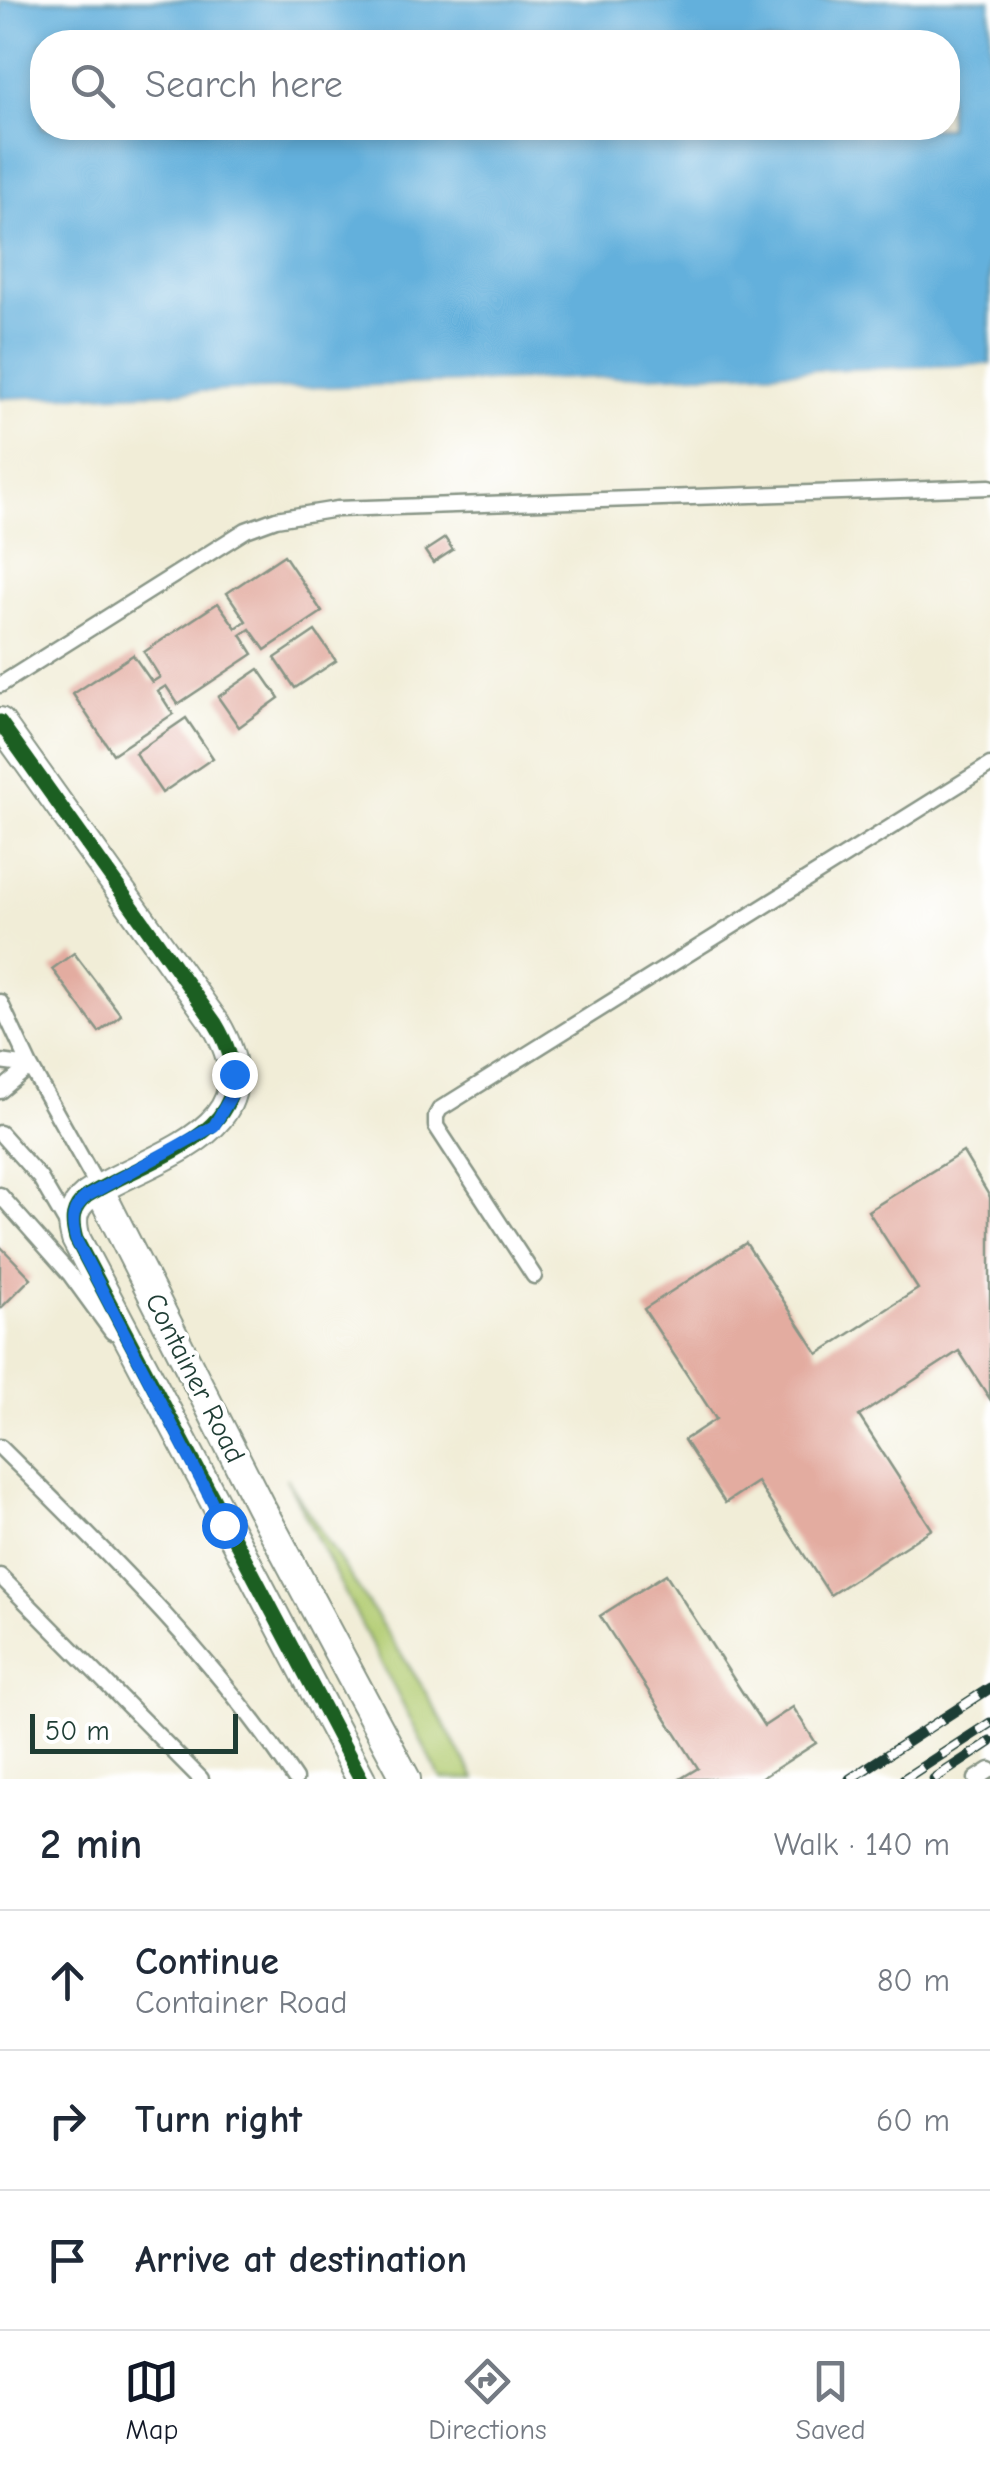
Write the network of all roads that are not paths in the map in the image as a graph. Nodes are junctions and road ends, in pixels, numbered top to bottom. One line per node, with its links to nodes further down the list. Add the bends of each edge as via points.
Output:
1 (990, 487): 2 (lane, via 338,508 276,519 220,544)
2 (0, 685)
3 (0, 722): 12 (street, via 215,1023 231,1057 231,1096 214,1126)
4 (990, 765): 15 (lane, via 440,1108 436,1126)
5 (0, 1002): 7 (lane)
6 (0, 1036): 7 (lane)
7 (16, 1040): 9 (lane)
8 (0, 1062): 9 (lane)
9 (30, 1066): 10 (lane); 12 (lane)
10 (0, 1090)
11 (0, 1133): 14 (lane, via 40,1178)
12 (99, 1189): 14 (street, via 73,1213); 23 (street, Container Road)
13 (0, 1195): 16 (lane, via 69,1273)
14 (76, 1240): 16 (street, Container Road)
15 (534, 1276)
16 (152, 1385): 22 (street, Container Road)
17 (0, 1447): 21 (lane, via 184,1634)
18 (0, 1576): 20 (lane)
19 (990, 1770): 24 (lane)
20 (201, 1779)
21 (295, 1779)
22 (361, 1779)
23 (406, 1779)
24 (976, 1779)

